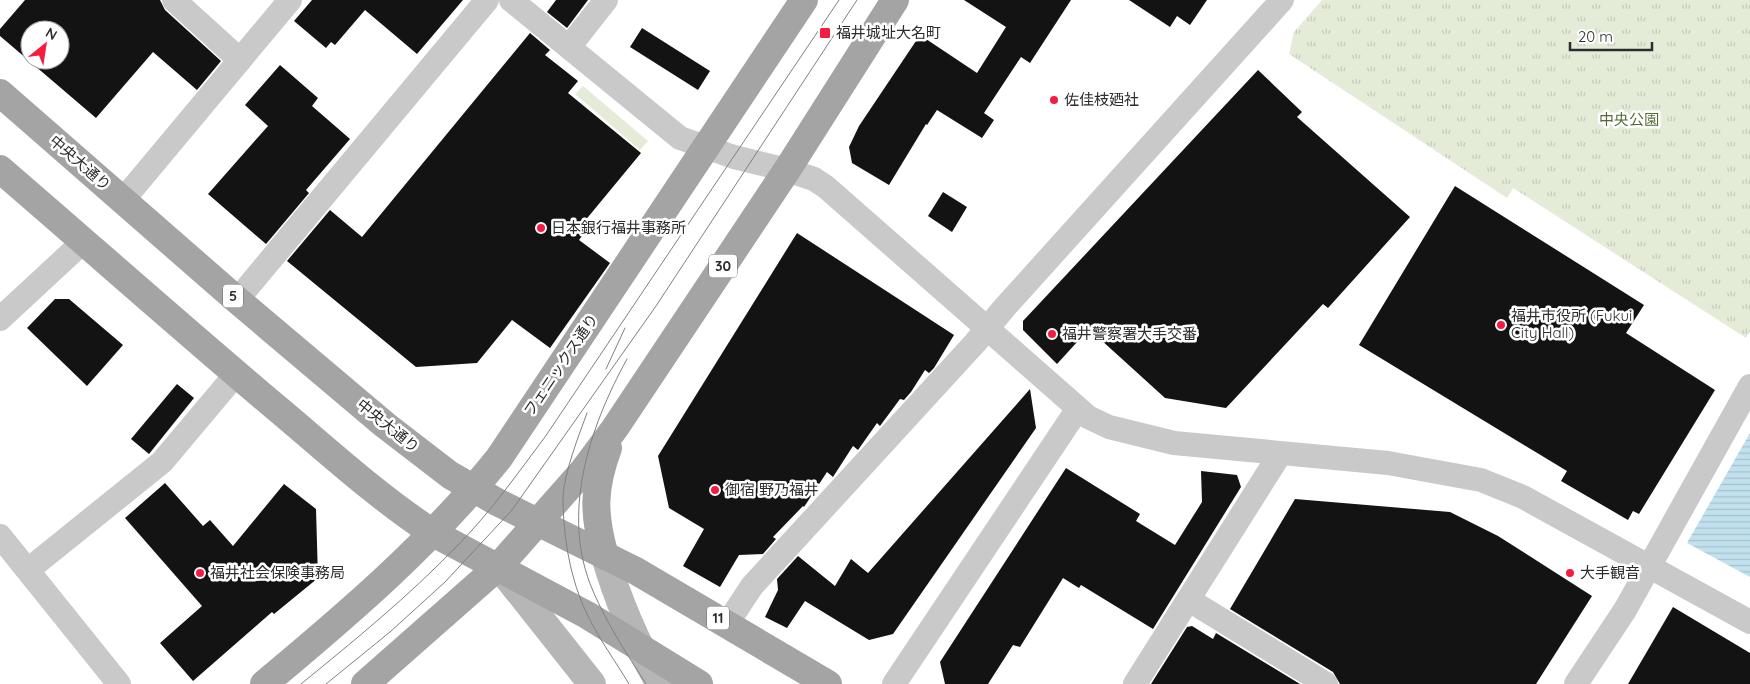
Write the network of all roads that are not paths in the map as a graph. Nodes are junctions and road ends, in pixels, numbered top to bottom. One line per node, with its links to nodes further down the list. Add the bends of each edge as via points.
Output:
1 (174, 0): 10 (street)
2 (290, 0): 10 (street)
3 (487, 0): 17 (street)
4 (512, 0): 9 (street)
5 (606, 0): 9 (street)
6 (804, 0): 12 (main road, フェニックス通り)
7 (895, 0): 14 (main road, 30)
8 (1282, 0): 19 (street)
9 (569, 47): 12 (street, via 680,138)
10 (240, 60): 15 (street)
11 (0, 93): 15 (main road, 中央大通り / 5)
12 (706, 149): 14 (street); 25 (main road, フェニックス通り, via 511,440)
13 (0, 169): 16 (main road)
14 (787, 170): 19 (street, via 826,187); 23 (main road, 30)
15 (123, 200): 17 (main road, 中央大通り / 5)
16 (84, 241): 18 (street); 20 (main road)
17 (237, 300): 25 (main road, 中央大通り / 5, via 399,436)
18 (0, 319)
19 (987, 328): 22 (street); 35 (street, via 752,586)
20 (236, 374): 27 (main road, via 363,482); 32 (street, via 162,462)
21 (1750, 386): 31 (street)
22 (1077, 410): 24 (street, via 1103,424 1150,438); 44 (street)
23 (615, 428): 26 (main road, 30); 29 (main road, via 599,472 596,492 595,510)
24 (1280, 454): 31 (street, via 1388,463 1480,480 1516,493); 33 (street)
25 (473, 490): 26 (main road, 中央大通り / 5); 27 (main road, フェニックス通り)
26 (539, 523): 29 (main road, 中央大通り / 11); 30 (main road)
27 (433, 533): 30 (main road); 38 (main road, フェニックス通り, via 356,607)
28 (0, 536): 32 (street)
29 (605, 556): 35 (main road, 中央大通り / 11); 36 (street, via 617,596)
30 (498, 566): 36 (main road, via 587,615); 39 (main road); 40 (street)
31 (1649, 566): 34 (street); 47 (street, via 1625,610)
32 (28, 570): 37 (street)
33 (1189, 600): 45 (street); 46 (street)
34 (1750, 622)
35 (727, 624): 43 (main road, 中央大通り / 11)
36 (640, 649): 41 (street); 42 (main road)
37 (119, 684)
38 (264, 684)
39 (365, 684)
40 (592, 684)
41 (660, 684)
42 (699, 684)
43 (828, 684)
44 (894, 684)
45 (1135, 684)
46 (1326, 684)
47 (1576, 684)

